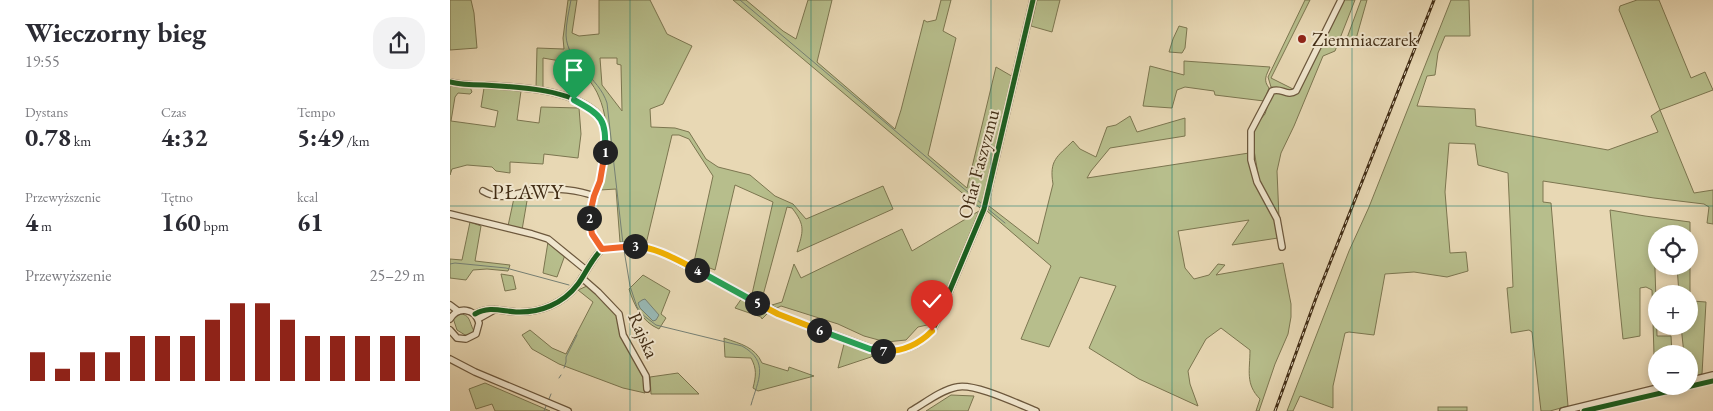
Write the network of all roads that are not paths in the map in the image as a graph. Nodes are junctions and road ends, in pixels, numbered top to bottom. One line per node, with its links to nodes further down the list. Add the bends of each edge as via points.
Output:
1 (1034, 0): 8 (street, Ofiar Faszyzmu, via 984,209 937,321 924,339 892,352 870,349 778,314 660,252 643,247)
2 (1340, 0): 7 (street, via 1296,91 1289,94 1272,91 1251,131 1253,171 1277,219)
3 (450, 82): 5 (street, via 560,93 595,112 604,125 605,144 602,172)
4 (483, 191): 5 (street, via 500,198 545,189)
5 (594, 196): 8 (street, via 589,214 590,228)
6 (450, 214): 9 (street, via 548,239)
7 (1282, 247)
8 (602, 249): 9 (street)
9 (586, 270): 10 (street)
10 (582, 278): 13 (street, via 571,293 544,309 528,312 496,309); 21 (street, Rajska, via 619,314 623,336 646,376)
11 (450, 305): 12 (street)
12 (458, 311): 13 (street, via 467,310); 14 (street)
13 (476, 316): 16 (street, via 479,327 474,336)
14 (450, 319)
15 (450, 330): 16 (street)
16 (457, 338): 17 (street)
17 (450, 342)
18 (450, 360): 23 (street)
19 (1713, 375): 20 (street)
20 (1698, 379)
21 (647, 389)
22 (1648, 390): 26 (street)
23 (568, 411)
24 (911, 411): 25 (street, via 954,388 965,387)
25 (1036, 411)
26 (1563, 411)

